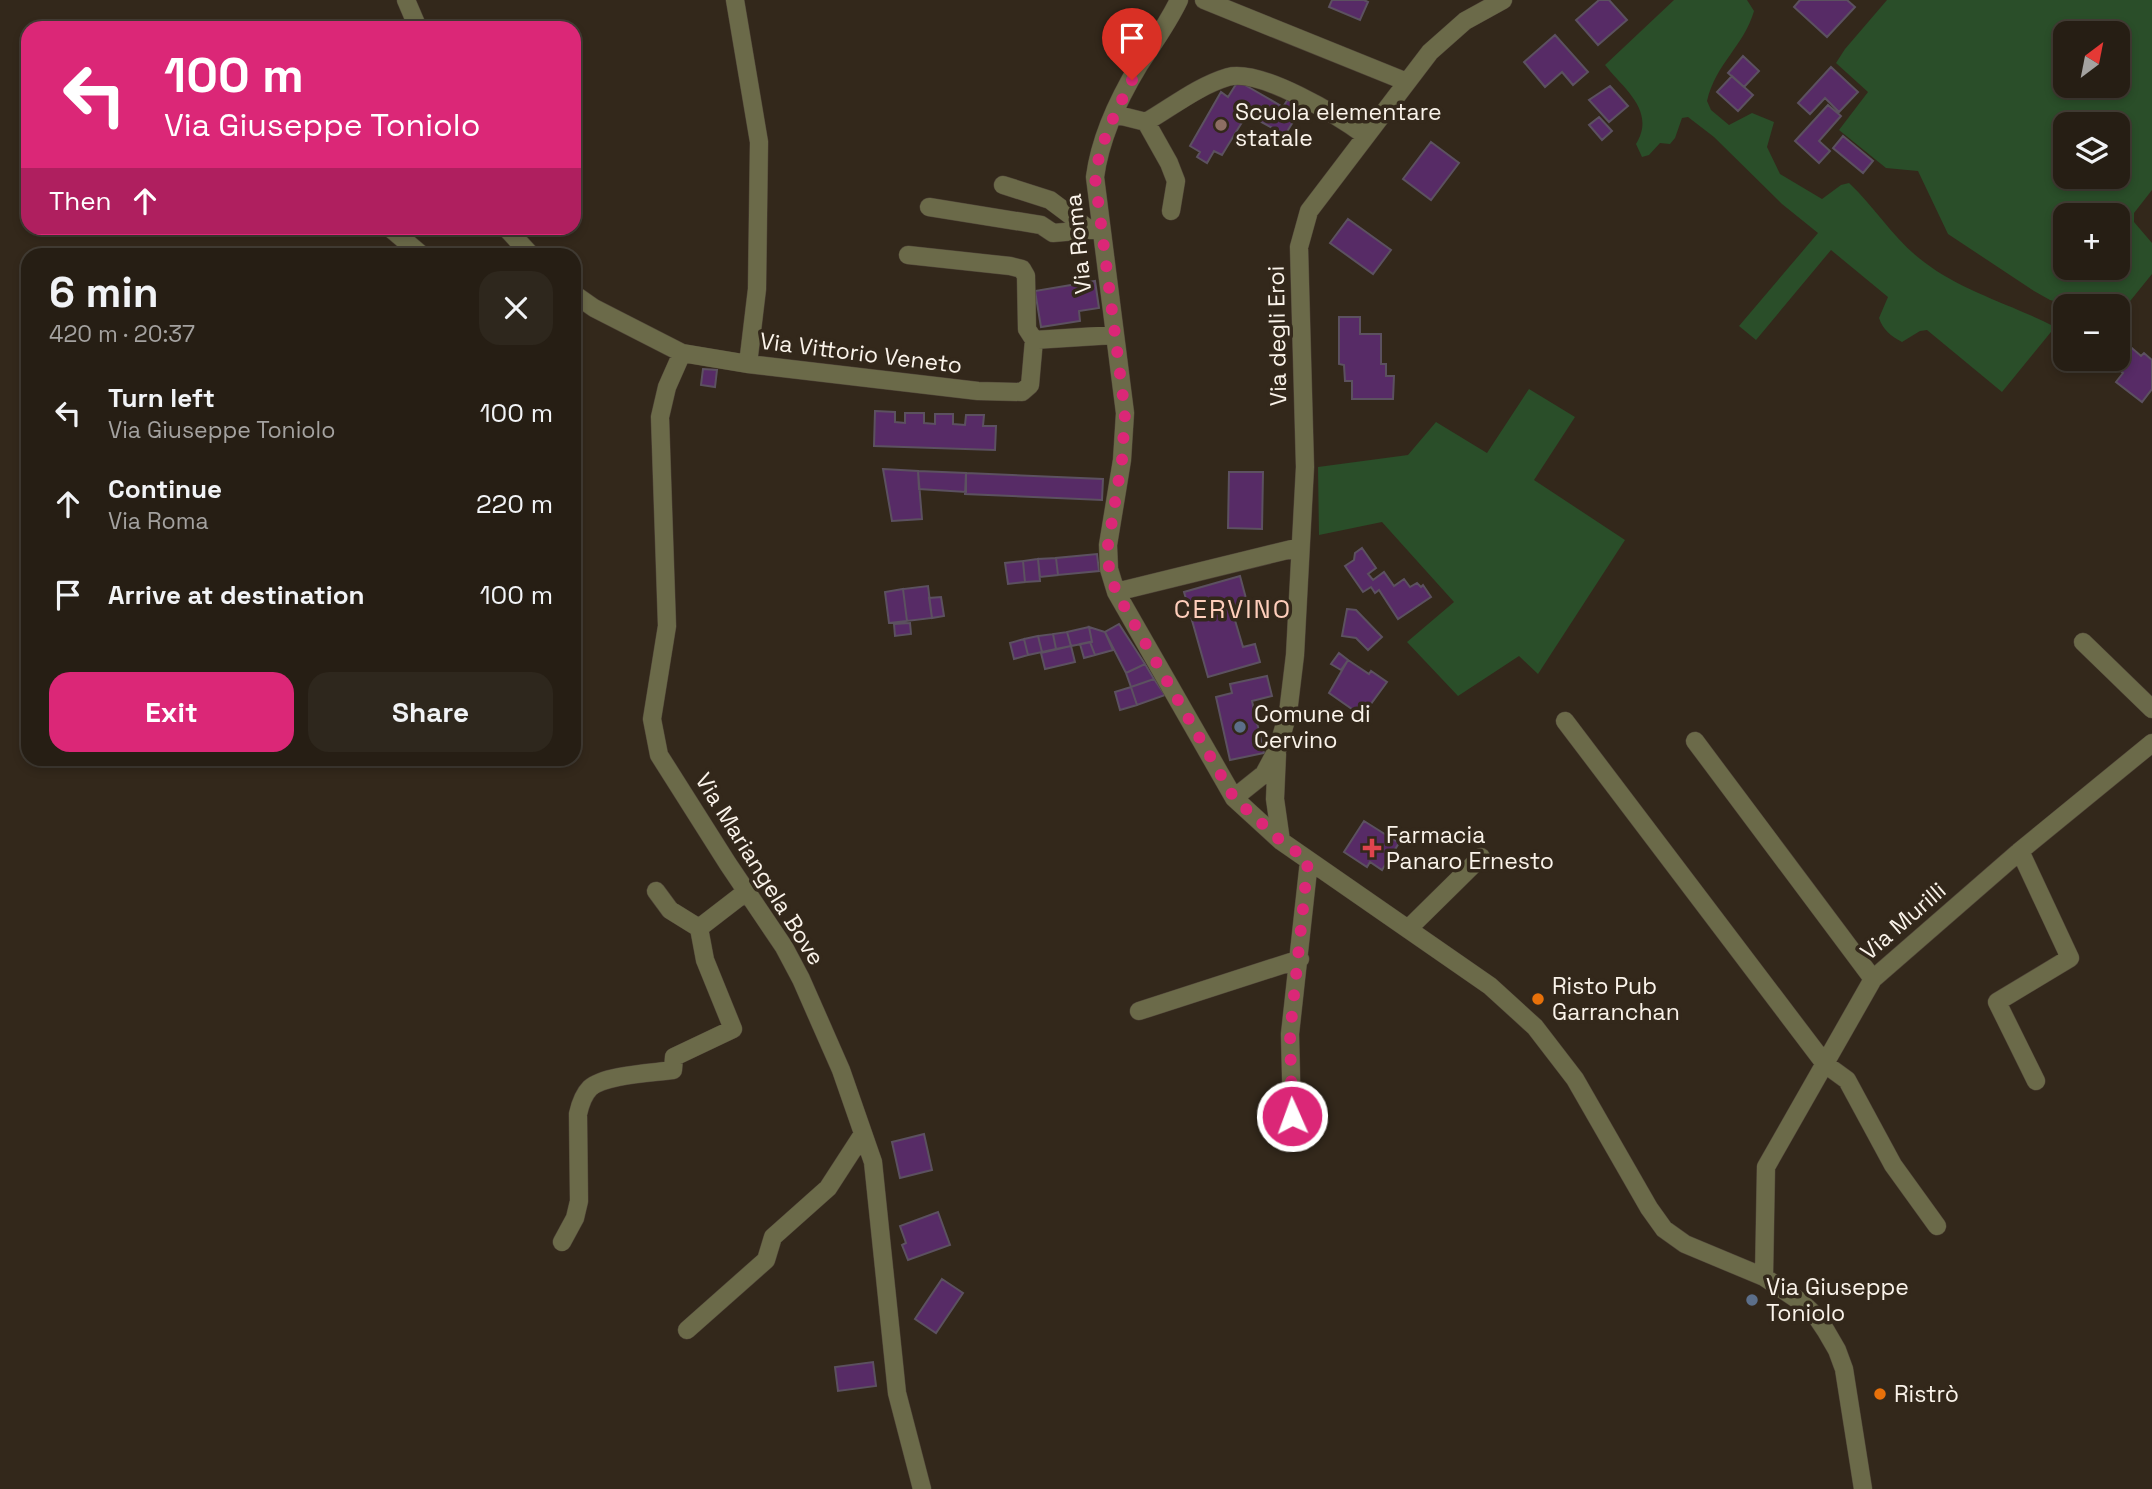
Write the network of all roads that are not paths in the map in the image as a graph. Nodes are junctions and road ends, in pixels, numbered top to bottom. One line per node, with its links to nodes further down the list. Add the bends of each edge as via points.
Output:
1 (406, 0): 6 (street)
2 (735, 0): 24 (street, via 760,142 757,289)
3 (1179, 0): 8 (street, Via Roma)
4 (1204, 0): 7 (street)
5 (1503, 0): 7 (street, Via degli Eroi, via 1465,21 1430,52)
6 (415, 21)
7 (1407, 82): 10 (street, Via degli Eroi)
8 (1114, 114): 9 (street); 14 (street, Via Roma, via 1098,156)
9 (1146, 122): 10 (street, via 1207,85 1230,76 1247,76 1294,93); 13 (street, via 1176,181)
10 (1366, 136): 25 (street, Via degli Eroi, via 1309,211 1299,247 1305,467)
11 (1003, 185): 14 (street, via 1050,200)
12 (929, 207): 14 (street, via 1041,225 1054,233)
13 (1171, 211)
14 (1095, 230): 21 (street, Via Roma)
15 (398, 235): 17 (street)
16 (512, 235): 18 (street)
17 (414, 248)
18 (525, 248)
19 (908, 256): 22 (street, Via Vittorio Veneto, via 1022,269 1027,329)
20 (581, 299): 23 (street, Via Vittorio Veneto)
21 (1114, 335): 22 (street); 26 (street, via 1125,413 1108,545)
22 (1034, 340): 24 (street, Via Vittorio Veneto, via 1030,385 1022,392)
23 (682, 353): 24 (street, Via Vittorio Veneto); 39 (street, Via Mariangela Bove, via 660,417 667,626 652,719 659,755)
24 (748, 364)
25 (1300, 547): 26 (street); 32 (street, Via degli Eroi, via 1295,655 1288,713)
26 (1116, 592): 33 (street)
27 (2083, 642): 28 (street)
28 (2152, 709)
29 (1565, 721): 45 (street)
30 (1695, 741): 43 (street)
31 (2152, 743): 35 (street, Via Murilli)
32 (1278, 748): 33 (street, Via degli Eroi, via 1264,774); 34 (street, Via degli Eroi, via 1275,799)
33 (1234, 798): 34 (street)
34 (1281, 841): 37 (street)
35 (2020, 851): 43 (street, Via Murilli); 46 (street, via 2070,958 1997,1002)
36 (1481, 857): 41 (street)
37 (1308, 860): 41 (street); 42 (street)
38 (656, 891): 40 (street, via 670,909)
39 (747, 891): 40 (street); 48 (street, Via Mariangela Bove, via 802,979)
40 (699, 928): 50 (street, via 705,960 733,1029 674,1057 673,1070 603,1081 590,1088 578,1114 579,1209)
41 (1408, 929): 51 (street, via 1490,986 1535,1027 1575,1079 1664,1229 1685,1244)
42 (1300, 958): 44 (street); 47 (street, via 1290,1034)
43 (1873, 979): 45 (street, Via Murilli)
44 (1139, 1011)
45 (1825, 1064): 49 (street, via 1847,1080 1893,1165); 51 (street, Via Murilli, via 1766,1167)
46 (2036, 1081)
47 (1292, 1116)
48 (863, 1134): 52 (street, via 828,1188 773,1237 766,1260); 53 (street, Via Mariangela Bove, via 873,1162 897,1393)
49 (1937, 1226)
50 (562, 1242)
51 (1764, 1277): 54 (street, via 1816,1316 1838,1350)
52 (687, 1330)
53 (922, 1489)
54 (1863, 1489)

